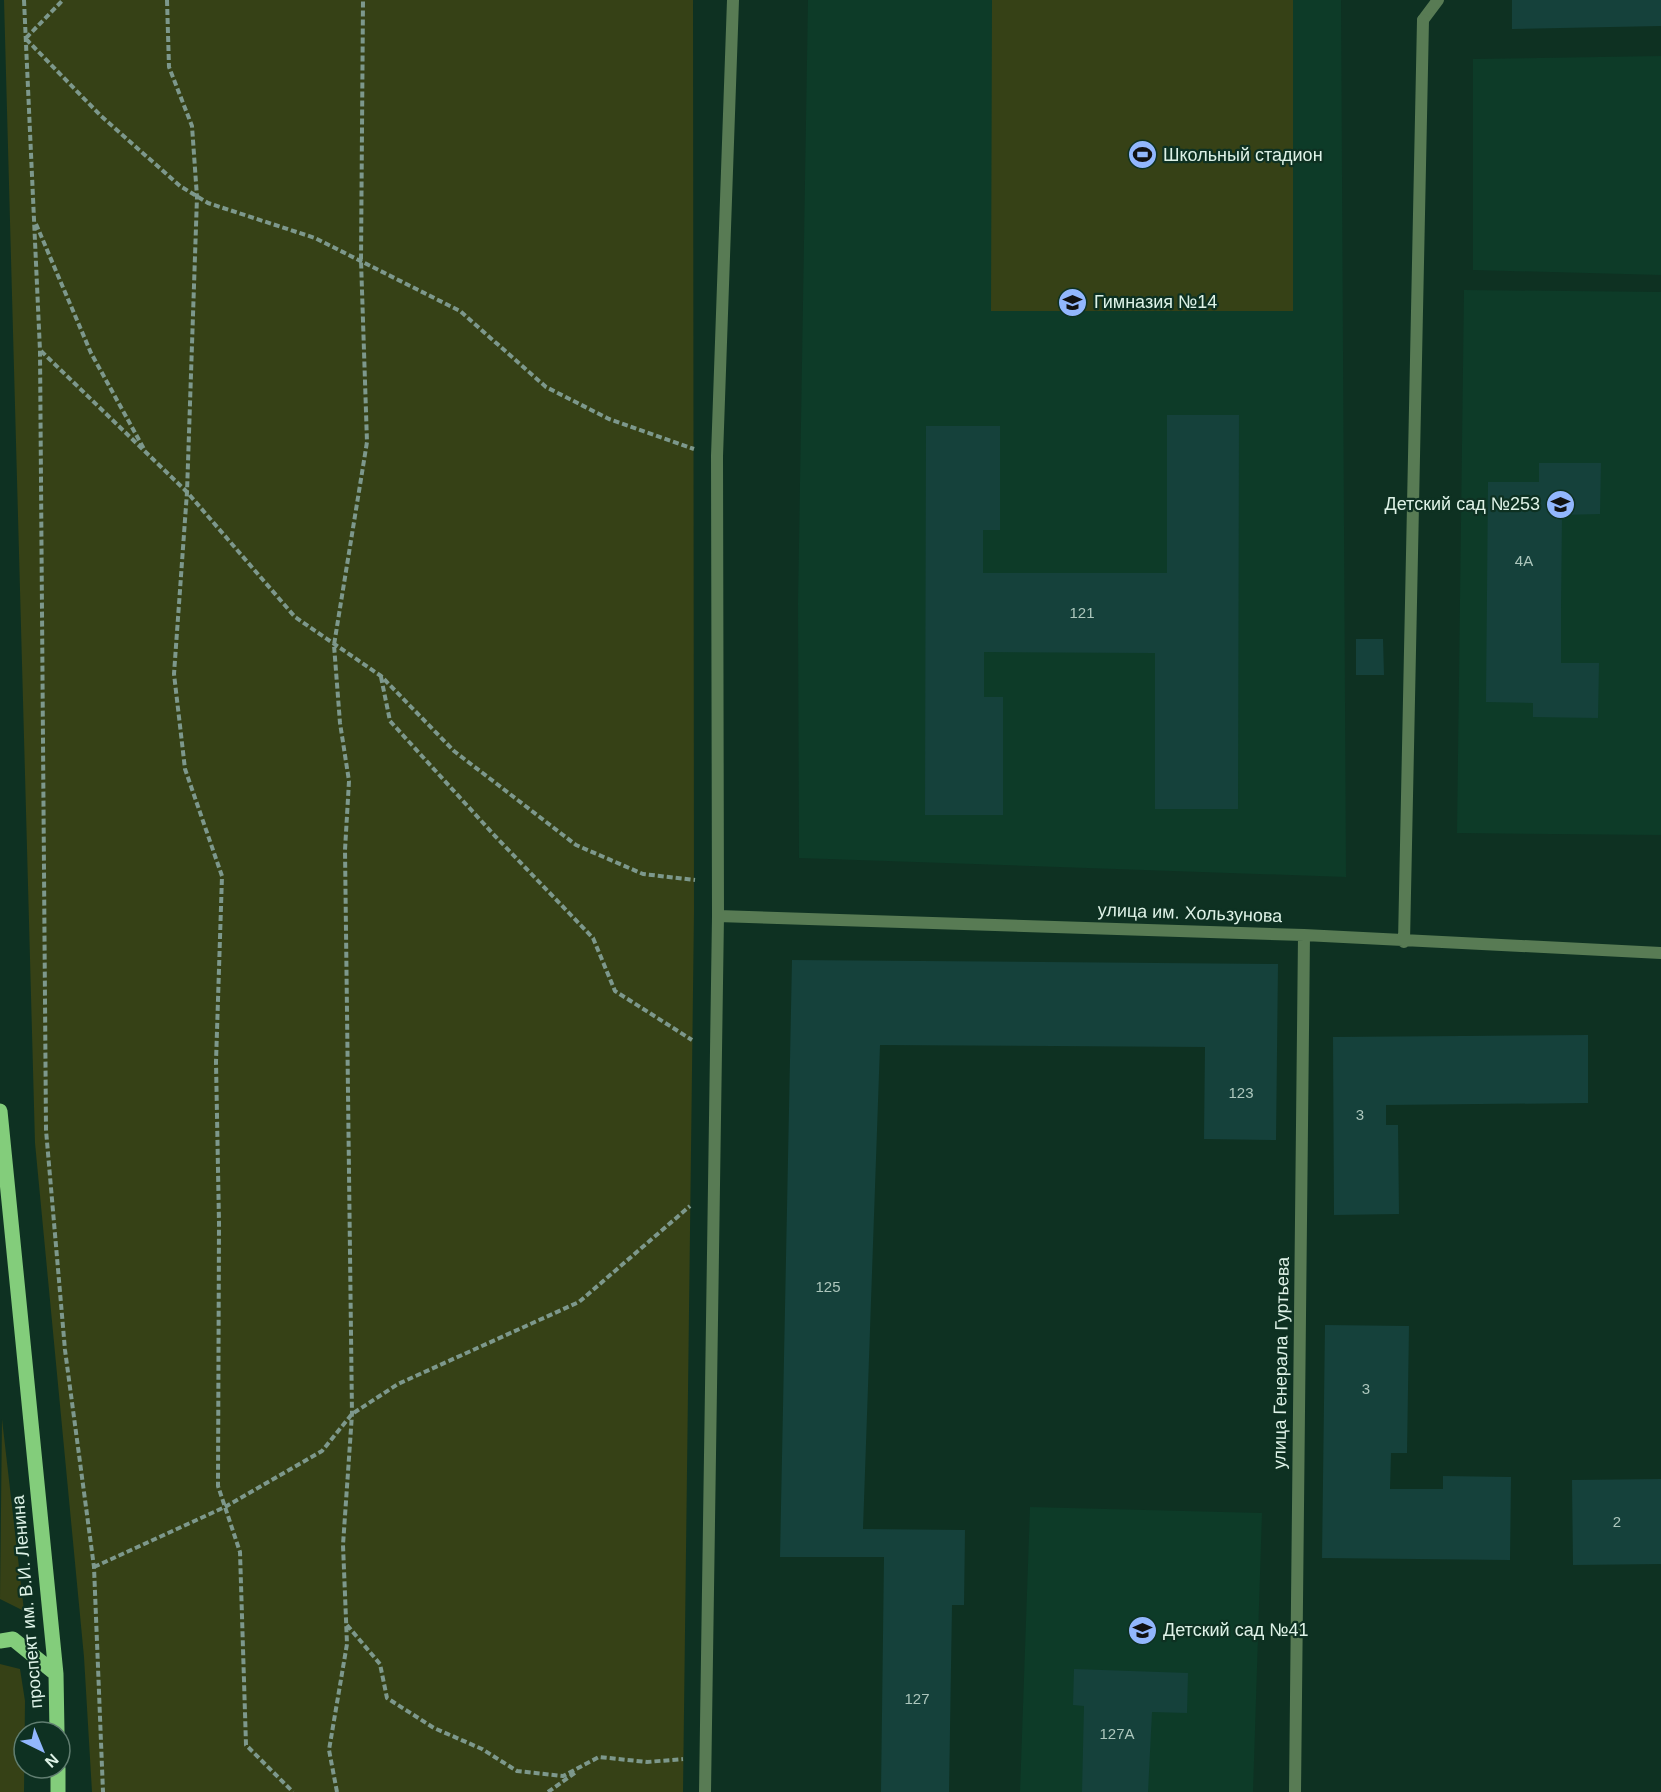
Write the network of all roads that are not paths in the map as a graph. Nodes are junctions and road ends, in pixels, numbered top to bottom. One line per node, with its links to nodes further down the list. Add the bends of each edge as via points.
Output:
1 (733, 0): 3 (street, via 717,456)
2 (1438, 0): 5 (street, via 1423,20)
3 (718, 916): 4 (street, улица им. Хользунова); 11 (street)
4 (1304, 935): 5 (street, улица им. Хользунова); 12 (street, улица Генерала Гуртьева)
5 (1404, 942): 6 (street, улица им. Хользунова)
6 (1661, 952)
7 (0, 1111): 9 (main road, проспект им. В.И. Ленина)
8 (0, 1641): 9 (main road, via 13,1639)
9 (56, 1674): 10 (main road, проспект им. В.И. Ленина)
10 (57, 1720)
11 (705, 1792)
12 (1294, 1792)

